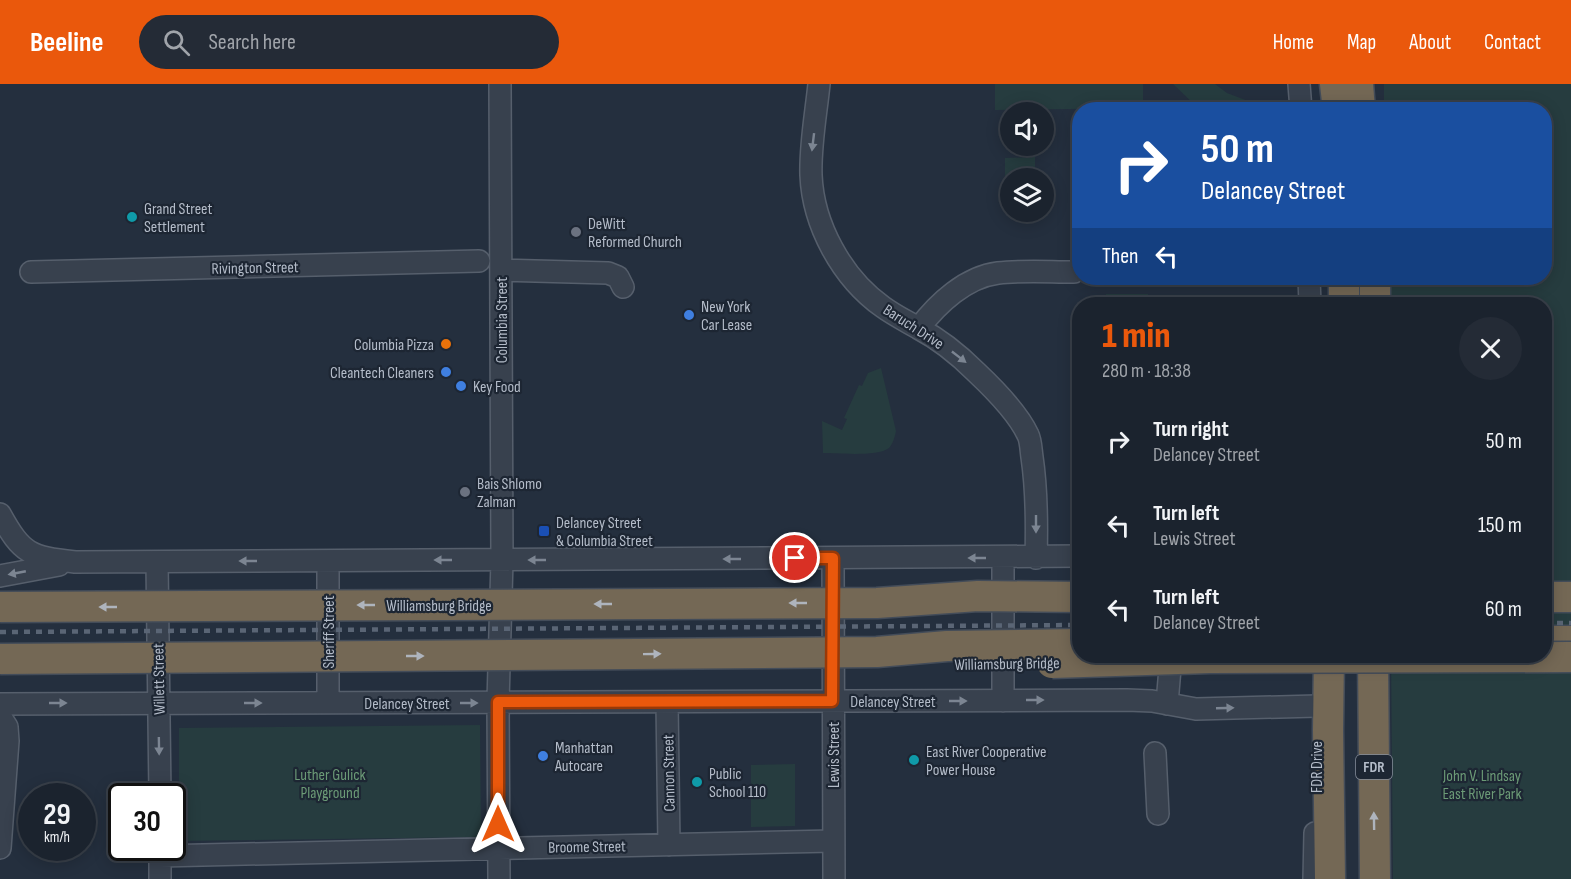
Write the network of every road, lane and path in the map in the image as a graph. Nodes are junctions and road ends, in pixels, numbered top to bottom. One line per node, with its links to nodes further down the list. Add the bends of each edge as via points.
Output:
1 (500, 84): 14 (street, Columbia Street)
2 (819, 84): 18 (street, Baruch Drive, one-way to 18, via 811,177 824,231 841,263 862,290)
3 (1299, 84): 8 (street)
4 (1318, 84): 9 (highway)
5 (1335, 84): 10 (highway)
6 (1358, 84): 11 (highway)
7 (1372, 84): 12 (highway)
8 (1300, 102)
9 (1319, 102)
10 (1337, 102)
11 (1359, 102)
12 (1372, 102)
13 (479, 261): 15 (street, Rivington Street)
14 (501, 270): 17 (street, via 608,273 618,277); 24 (street, Columbia Street)
15 (31, 272)
16 (1072, 272): 18 (street, via 998,273 980,278 959,288)
17 (623, 287)
18 (919, 328): 23 (street, Baruch Drive, one-way to 23, via 964,360 989,384 1029,436 1035,476)
19 (0, 514): 26 (street, via 13,538 26,550 45,558)
20 (1072, 556): 23 (street)
21 (833, 558): 22 (street, one-way to 21); 24 (street, one-way to 24); 50 (street, Lewis Street)
22 (1003, 558): 23 (street); 51 (street)
23 (1036, 558)
24 (502, 560): 25 (street, one-way to 25); 52 (street, Columbia Street)
25 (328, 561): 27 (street, one-way to 27); 54 (street, Sheriff Street)
26 (75, 562): 27 (street); 28 (street, one-way to 28)
27 (157, 562): 56 (street, Willett Street)
28 (0, 576)
29 (1072, 597): 32 (highway, Williamsburg Bridge, bridge, via 978,596)
30 (1552, 597): 31 (highway)
31 (1571, 597)
32 (877, 603): 33 (highway, Williamsburg Bridge, one-way to 33, bridge); 34 (highway, Williamsburg Bridge, bridge, via 984,611)
33 (0, 607)
34 (1072, 611)
35 (1552, 611): 36 (highway)
36 (1571, 611)
37 (1552, 641): 38 (highway)
38 (1571, 641)
39 (1072, 644): 40 (highway, Williamsburg Bridge, bridge, via 947,646)
40 (877, 652): 43 (highway, Williamsburg Bridge, one-way to 40, bridge); 44 (highway, Williamsburg Bridge, bridge, via 950,665)
41 (1552, 657): 42 (highway, Williamsburg Bridge, bridge)
42 (1571, 657)
43 (0, 659)
44 (1072, 662)
45 (1170, 663): 57 (street)
46 (1316, 663): 58 (street, FDR Drive)
47 (1329, 663): 73 (highway)
48 (1346, 663): 74 (highway, FDR Drive / FDR)
49 (1373, 663): 75 (highway, FDR, one-way to 49)
50 (832, 701): 51 (street, Delancey Street, one-way to 51); 53 (street, Delancey Street); 63 (street, Lewis Street)
51 (1003, 701): 57 (street, Delancey Street, one-way to 57, via 1136,700)
52 (498, 702): 53 (street, Delancey Street); 54 (street, Delancey Street, one-way to 52); 66 (street, Columbia Street)
53 (667, 702): 64 (street, Cannon Street)
54 (328, 703): 56 (street, Delancey Street, one-way to 54)
55 (0, 704): 56 (street, Delancey Street, one-way to 56)
56 (159, 704): 61 (street, Willett Street, one-way to 61)
57 (1167, 704): 58 (street, Delancey Street, one-way to 58, via 1196,710)
58 (1317, 706): 72 (street, FDR Drive)
59 (0, 716): 65 (street, via 7,727 8,741)
60 (1155, 753): 62 (street)
61 (160, 783)
62 (1158, 814)
63 (833, 841): 64 (street, Broome Street); 71 (street, Lewis Street)
64 (669, 844): 66 (street, Broome Street)
65 (0, 847)
66 (499, 847): 67 (street, Broome Street); 70 (street, Columbia Street)
67 (186, 852)
68 (160, 861): 69 (street)
69 (160, 879)
70 (499, 879)
71 (834, 879)
72 (1314, 879)
73 (1330, 879)
74 (1348, 879)
75 (1375, 879)

